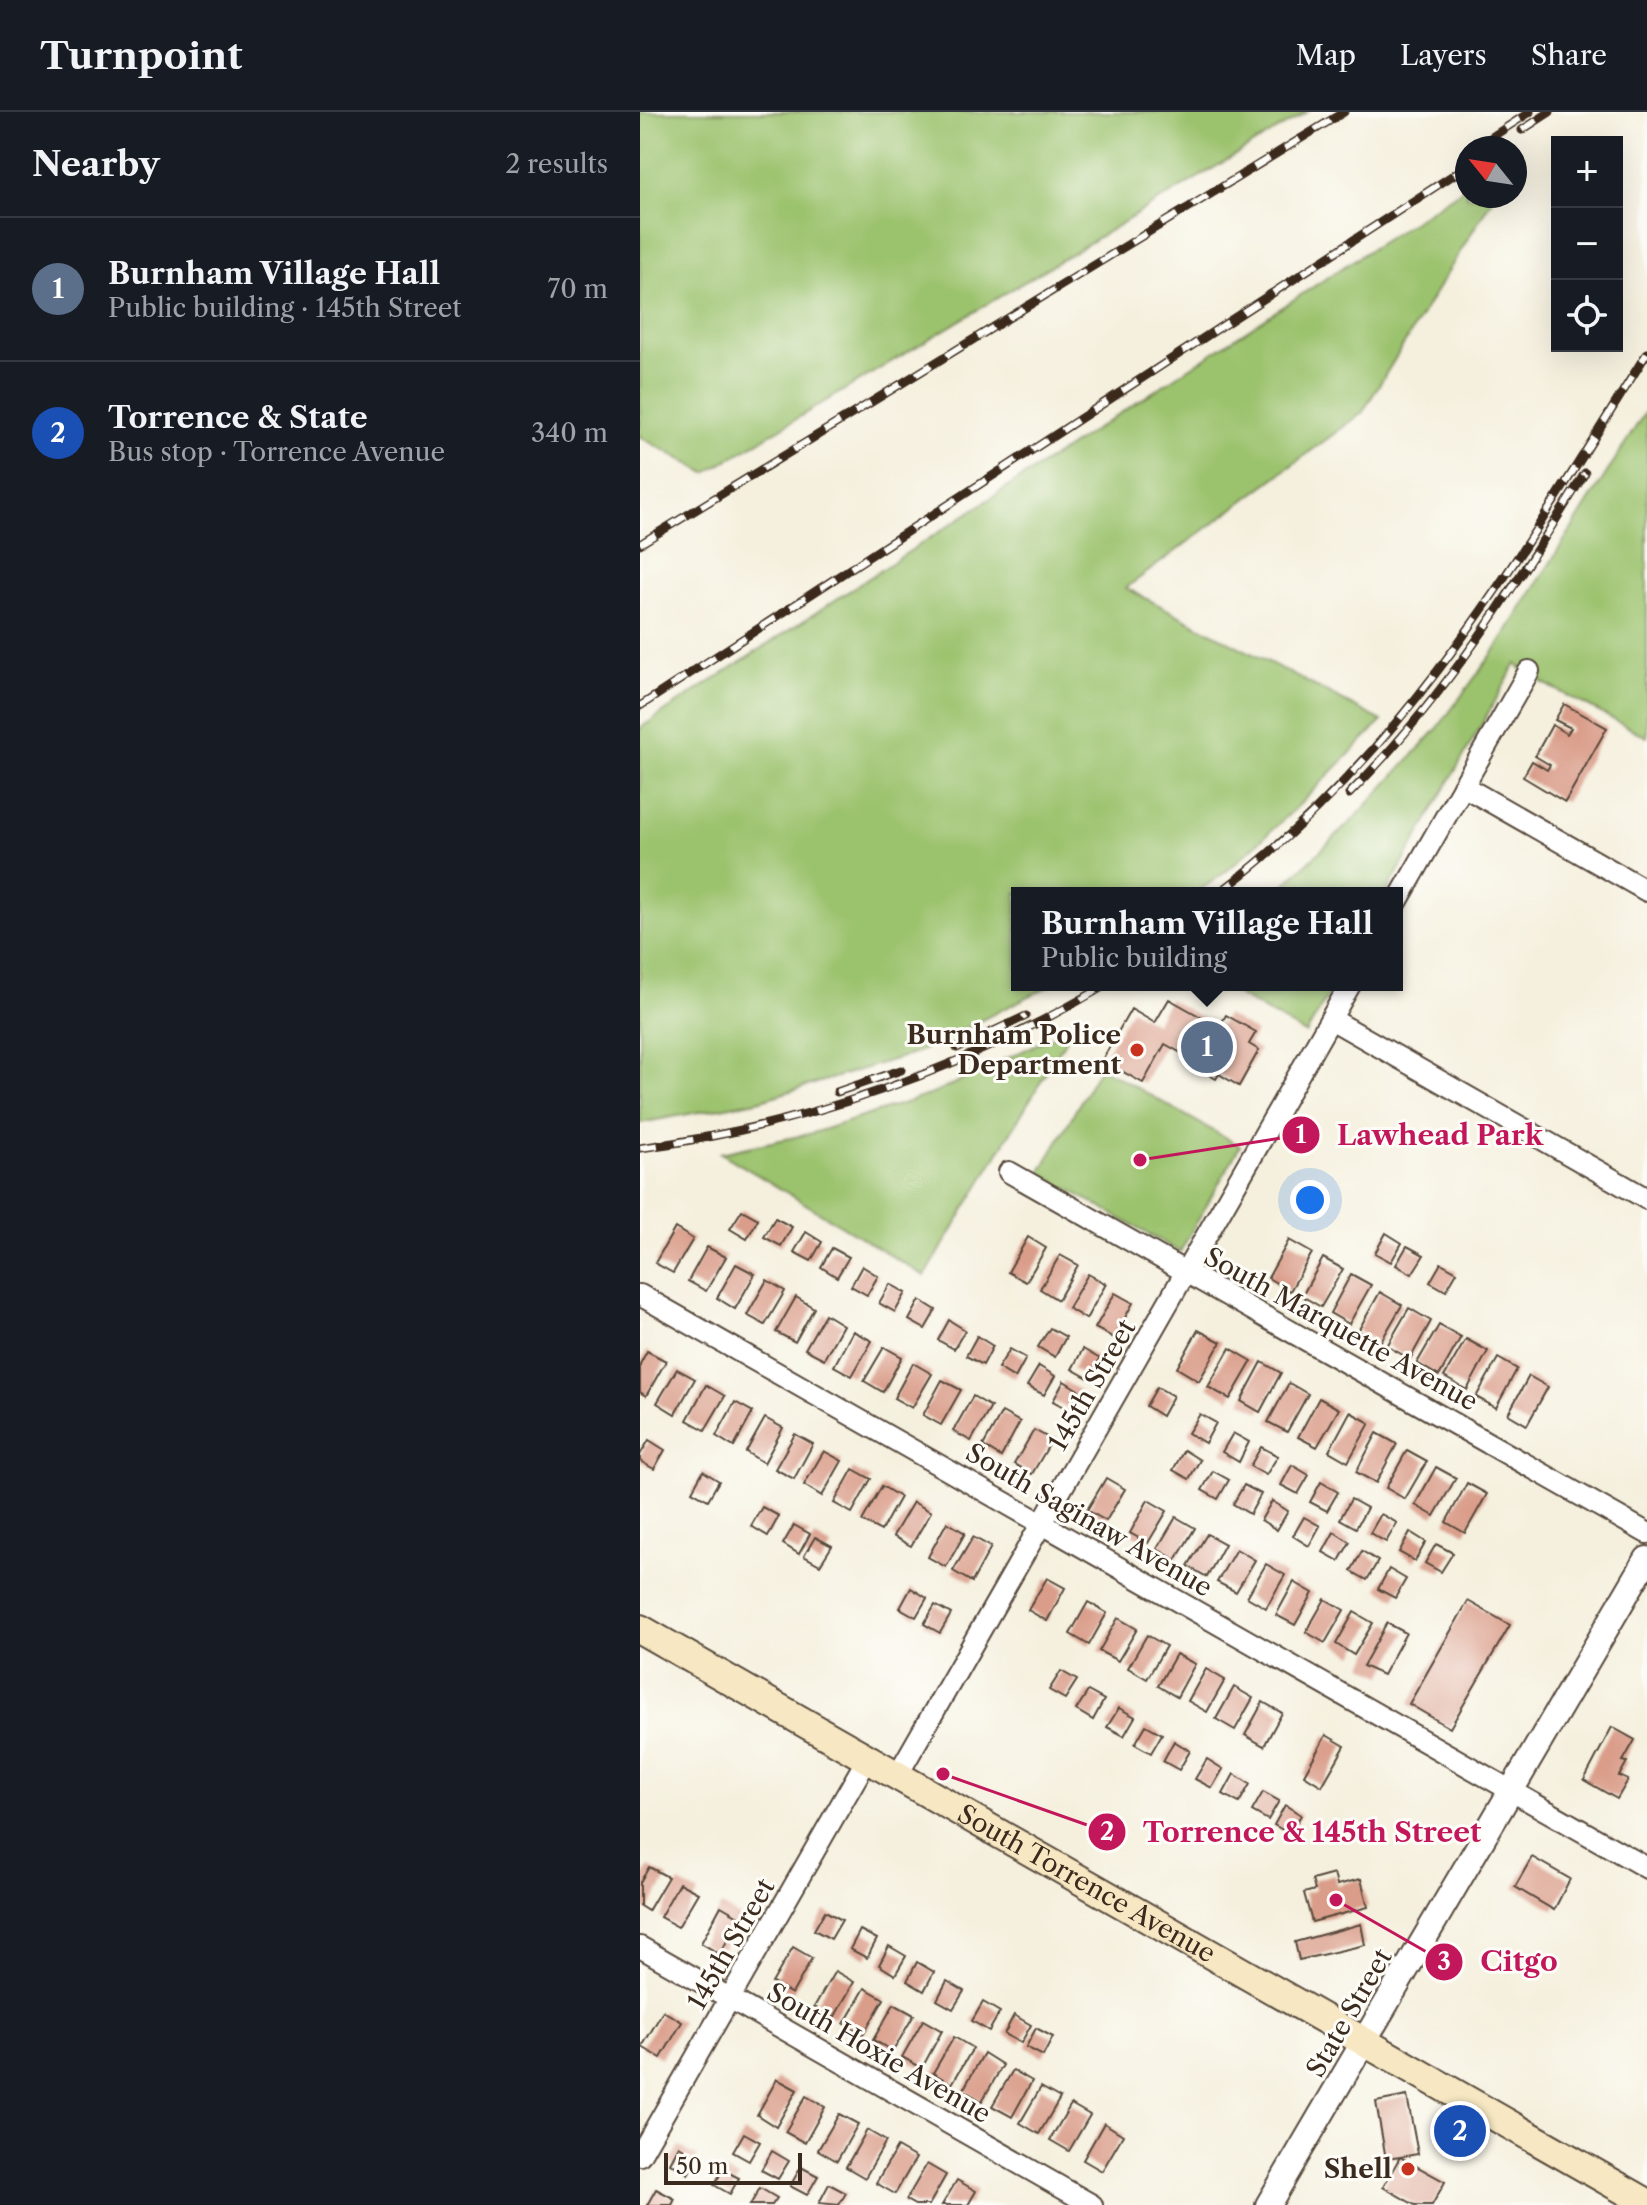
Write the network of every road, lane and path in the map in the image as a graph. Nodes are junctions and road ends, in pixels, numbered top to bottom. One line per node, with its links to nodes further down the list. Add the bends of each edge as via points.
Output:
1 (1529, 671): 2 (street)
2 (1463, 786): 3 (street); 4 (street)
3 (1403, 891)
4 (1647, 891)
5 (1347, 991): 6 (street, 145th Street)
6 (1331, 1019): 8 (street); 9 (street, 145th Street)
7 (1009, 1172): 9 (street, South Marquette Avenue)
8 (1647, 1199)
9 (1187, 1272): 11 (street, 145th Street); 12 (street, South Marquette Avenue)
10 (640, 1295): 11 (street, South Saginaw Avenue)
11 (1042, 1522): 16 (street, 145th Street); 17 (street, South Saginaw Avenue)
12 (1647, 1533)
13 (1647, 1559): 17 (street, State Street)
14 (640, 1629): 15 (main road, South Torrence Avenue)
15 (867, 1759): 16 (main road, South Torrence Avenue); 20 (street, 145th Street)
16 (897, 1776): 21 (main road, South Torrence Avenue)
17 (1512, 1791): 18 (street, South Saginaw Avenue); 21 (street, State Street)
18 (1647, 1868)
19 (640, 1947): 20 (street, South Hoxie Avenue)
20 (730, 1998): 22 (street, 145th Street); 24 (street, South Hoxie Avenue)
21 (1365, 2042): 23 (main road, South Torrence Avenue); 25 (street, State Street)
22 (640, 2155)
23 (1647, 2203)
24 (1092, 2205)
25 (1268, 2205)

